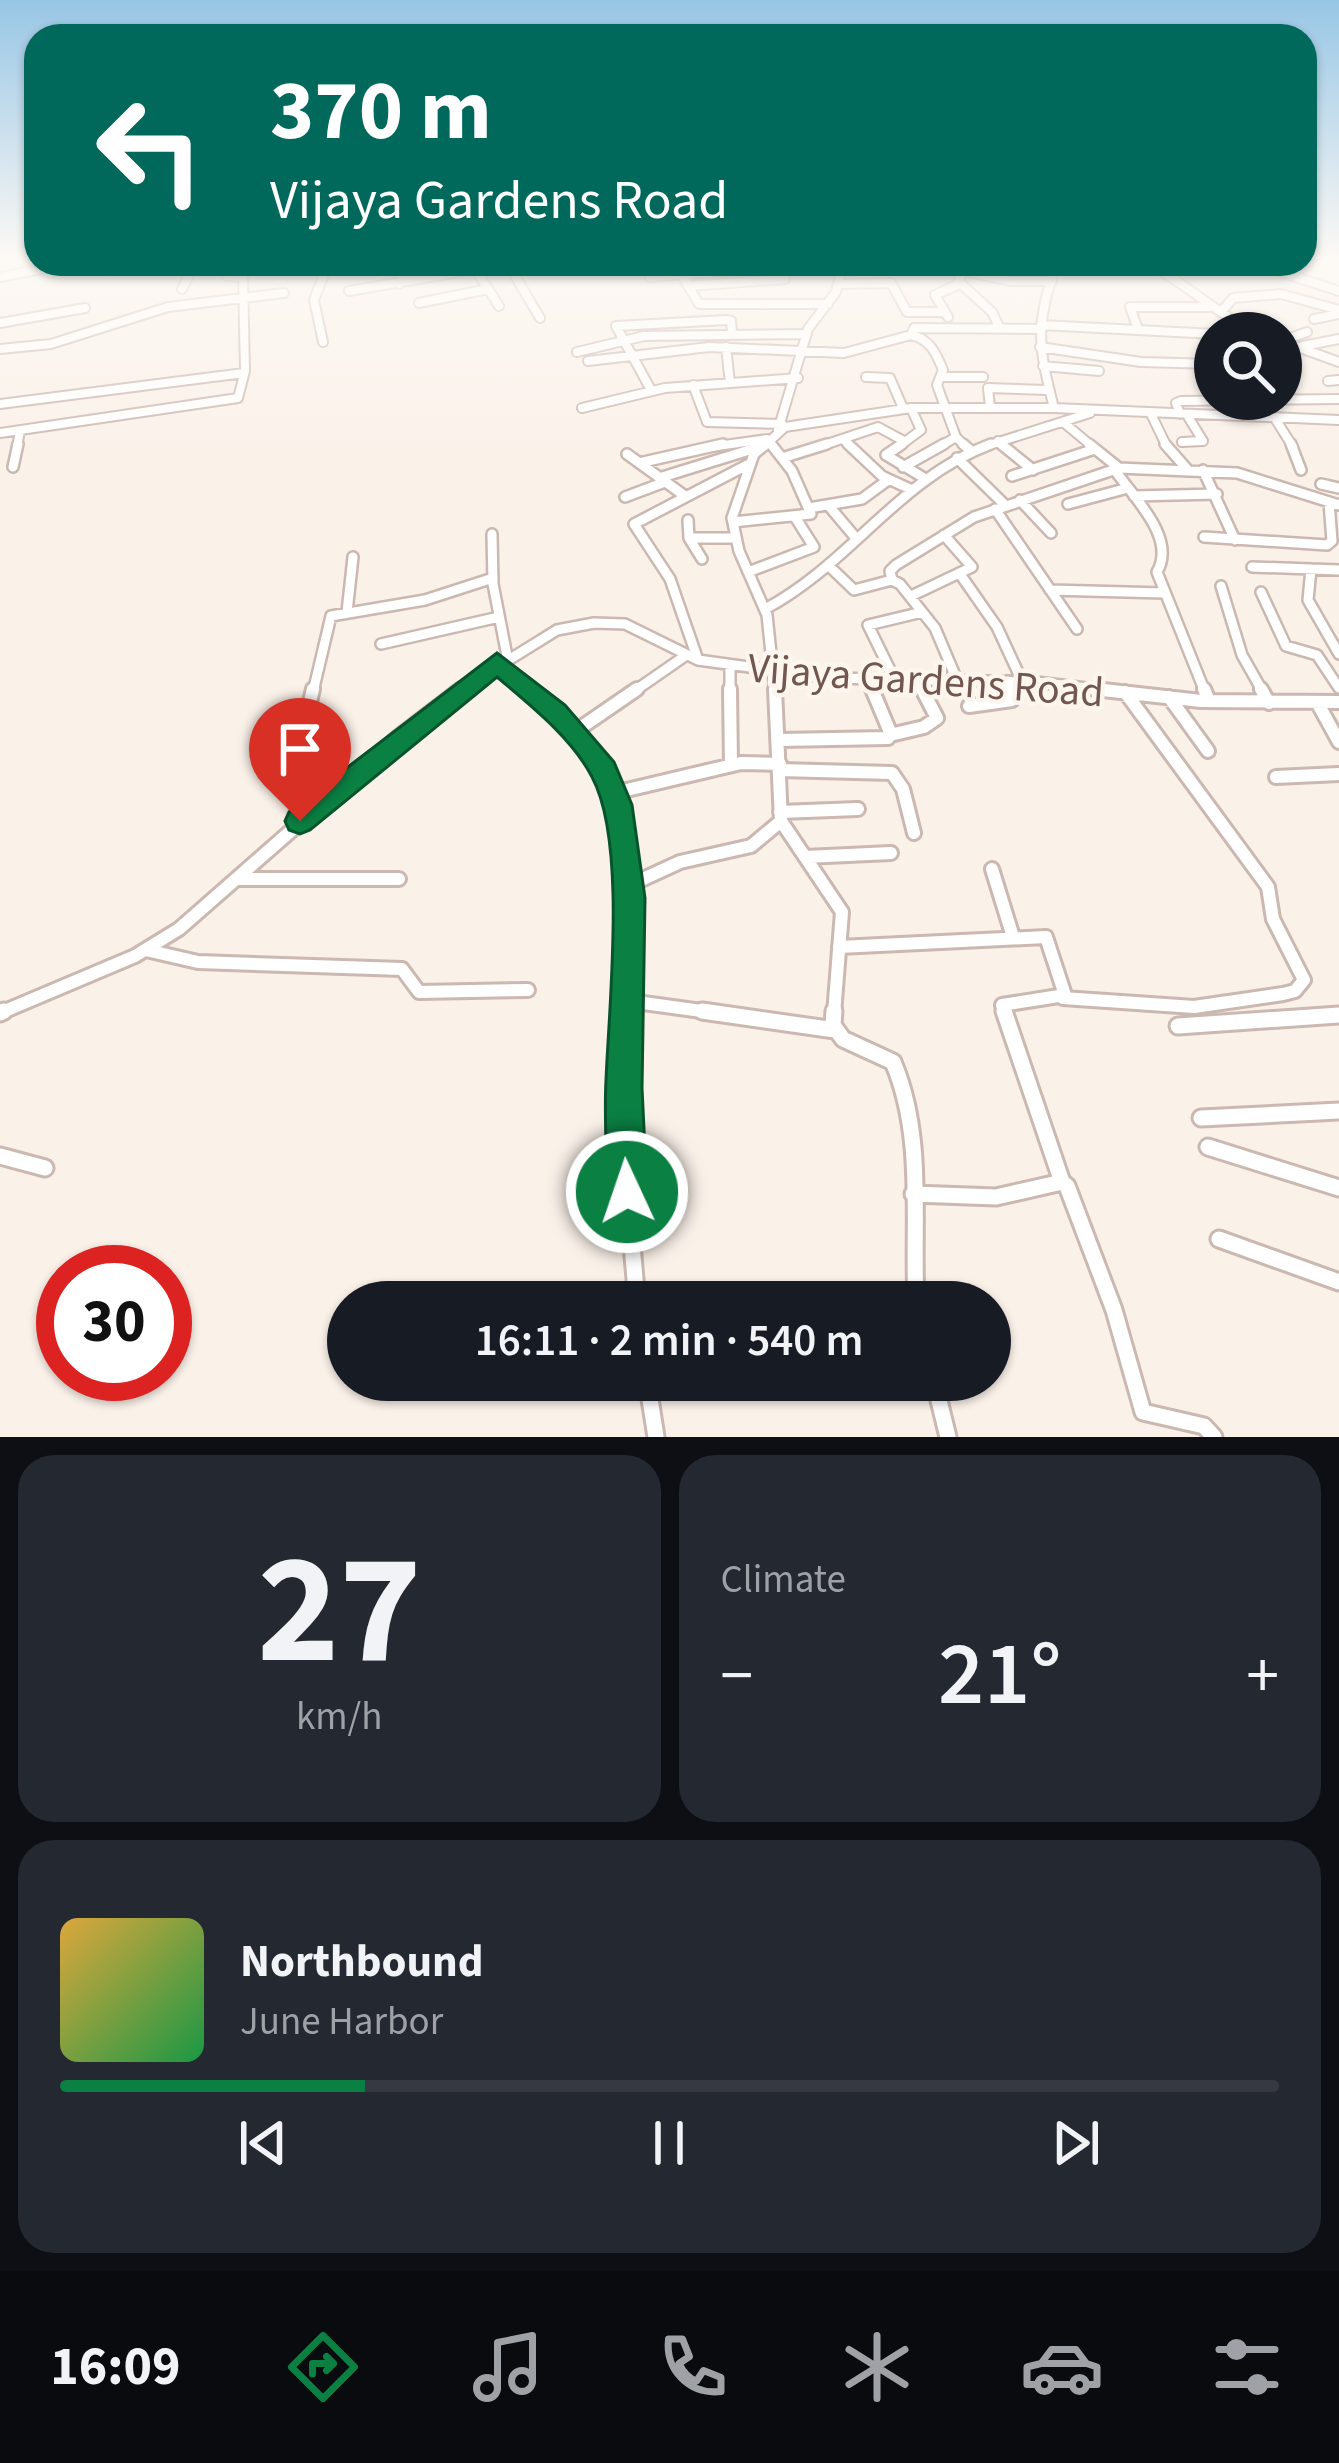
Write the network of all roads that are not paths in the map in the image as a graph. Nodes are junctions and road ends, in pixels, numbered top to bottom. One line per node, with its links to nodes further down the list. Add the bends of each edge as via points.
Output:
1 (104, 326): 25 (street, via 51,344)
2 (241, 326): 34 (street)
3 (320, 326): 20 (street)
4 (619, 326): 19 (street)
5 (731, 326): 12 (street)
6 (813, 326): 15 (street)
7 (1137, 326): 11 (street)
8 (953, 327): 9 (street); 17 (street, via 914,328)
9 (999, 327): 10 (street)
10 (1041, 327): 11 (street); 23 (street)
11 (1138, 329): 14 (street)
12 (732, 332): 15 (street); 19 (street)
13 (1307, 332): 16 (street)
14 (1194, 333)
15 (807, 334): 26 (street)
16 (1302, 334)
17 (911, 335): 26 (street, via 844,352); 36 (street, via 928,341)
18 (1339, 338): 21 (street)
19 (622, 339): 27 (street); 28 (street)
20 (323, 342)
21 (1302, 345)
22 (726, 346): 26 (street); 28 (street); 39 (street)
23 (1040, 347): 31 (street); 32 (street)
24 (1302, 348): 29 (street)
25 (0, 349)
26 (802, 350): 38 (street)
27 (577, 352)
28 (632, 353): 30 (street); 41 (street)
29 (1337, 360)
30 (588, 361)
31 (1194, 363)
32 (1043, 366): 33 (street); 42 (street)
33 (1099, 371)
34 (244, 373): 46 (street); 61 (street, via 242,394 230,400)
35 (866, 376): 51 (street, via 890,378)
36 (942, 376): 37 (street); 47 (street)
37 (983, 377)
38 (798, 378): 39 (street); 60 (street)
39 (730, 382): 40 (street)
40 (693, 385): 41 (street); 60 (street, via 706,422)
41 (651, 390): 50 (street)
42 (1047, 390): 48 (street, via 988,388); 49 (street)
43 (1339, 398): 44 (street)
44 (1302, 399)
45 (1194, 401): 54 (street, via 1176,404)
46 (0, 404)
47 (945, 407): 48 (street); 51 (street); 63 (street)
48 (990, 407): 49 (street)
49 (1054, 407): 52 (street)
50 (581, 408)
51 (907, 408): 60 (street); 65 (street, via 922,428)
52 (1097, 410): 53 (street); 59 (street)
53 (1150, 412): 54 (street); 79 (street)
54 (1183, 415): 55 (street); 67 (street, via 1203,441)
55 (1194, 416)
56 (1276, 420): 82 (street)
57 (1302, 420): 58 (street)
58 (1339, 420)
59 (1063, 422): 66 (street); 69 (street)
60 (780, 427): 68 (street)
61 (20, 431): 62 (street); 77 (street)
62 (0, 433)
63 (956, 436): 70 (street); 76 (street)
64 (844, 440): 65 (street, via 878,427); 72 (street); 86 (street)
65 (904, 441): 76 (street, via 886,453)
66 (998, 441): 70 (street); 80 (street)
67 (1183, 442)
68 (763, 443): 72 (street); 74 (street, via 734,440); 75 (street); 85 (street)
69 (1095, 449): 78 (street); 80 (street)
70 (971, 451): 73 (street)
71 (627, 454): 74 (street)
72 (782, 458): 99 (street)
73 (957, 458): 84 (street); 98 (street)
74 (639, 463): 85 (street)
75 (747, 465): 92 (street); 102 (street)
76 (903, 466): 84 (street)
77 (13, 467)
78 (1117, 468): 79 (street); 90 (street); 94 (street)
79 (1187, 469): 81 (street)
80 (1033, 470): 83 (street)
81 (1203, 470): 91 (street); 96 (street, via 1274,481)
82 (1301, 470)
83 (1012, 476)
84 (924, 478): 89 (street)
85 (662, 480): 92 (street); 93 (street)
86 (888, 480): 89 (street); 97 (street, via 862,499)
87 (1321, 484): 88 (street)
88 (1339, 488)
89 (910, 489): 106 (street)
90 (1131, 492): 91 (street); 95 (street); 124 (street, via 1166,550 1157,572)
91 (1217, 494): 110 (street)
92 (686, 496): 133 (street, via 634,524 670,579)
93 (625, 497)
94 (1021, 500): 98 (street); 103 (street)
95 (1068, 503)
96 (1334, 503): 110 (street, via 1330,544)
97 (829, 506): 99 (street); 106 (street)
98 (1000, 507): 105 (street); 122 (street)
99 (809, 508): 100 (street, via 809,516)
100 (795, 517): 102 (street); 117 (street, via 814,547)
101 (688, 520): 108 (street)
102 (733, 522): 109 (street)
103 (1051, 533)
104 (493, 534): 119 (street)
105 (944, 535): 118 (street, via 973,564); 120 (street, via 892,568)
106 (855, 537): 113 (street)
107 (1204, 537): 110 (street)
108 (689, 538): 109 (street); 112 (street)
109 (736, 538): 117 (street)
110 (1235, 540)
111 (353, 557): 127 (street)
112 (701, 559)
113 (829, 566): 120 (street, via 854,590); 126 (street)
114 (1252, 567): 115 (street)
115 (1311, 569): 116 (street); 132 (street, via 1306,595)
116 (1339, 570)
117 (748, 572): 126 (street)
118 (960, 574): 125 (street); 141 (street, via 997,626)
119 (493, 578): 127 (street, via 425,600); 129 (street)
120 (892, 580): 125 (street)
121 (1221, 586): 146 (street, via 1242,655)
122 (1050, 590): 124 (street); 130 (street)
123 (1262, 592): 142 (street, via 1286,646 1317,655)
124 (1164, 593): 145 (street)
125 (911, 596): 128 (street)
126 (765, 609): 136 (street)
127 (346, 612): 162 (street, via 331,616 296,750)
128 (922, 613): 138 (street, via 868,625); 140 (street)
129 (499, 617): 131 (street); 134 (street)
130 (1077, 628)
131 (381, 644)
132 (1339, 654)
133 (691, 658): 134 (street, Vijaya Gardens Road, via 614,622 557,630); 135 (street, Vijaya Gardens Road); 150 (street)
134 (502, 659): 150 (street); 162 (street, Vijaya Gardens Road)
135 (730, 666): 136 (street, Vijaya Gardens Road); 155 (street)
136 (773, 672): 137 (street, Vijaya Gardens Road); 152 (street)
137 (868, 680): 138 (street, Vijaya Gardens Road); 151 (street)
138 (895, 680): 139 (street, Vijaya Gardens Road)
139 (917, 680): 140 (street, Vijaya Gardens Road); 151 (street, via 937,718)
140 (957, 680): 141 (street, Vijaya Gardens Road)
141 (1015, 681): 143 (street, Vijaya Gardens Road); 149 (street, via 1012,700)
142 (1339, 688)
143 (1125, 692): 144 (street, Vijaya Gardens Road); 174 (street, via 1263,879 1273,920 1304,980 1283,994 1194,1007)
144 (1169, 697): 145 (street, Vijaya Gardens Road); 154 (street)
145 (1209, 701): 146 (street, Vijaya Gardens Road)
146 (1269, 703): 147 (street, Vijaya Gardens Road)
147 (1317, 703): 148 (street, Vijaya Gardens Road); 153 (street)
148 (1339, 703)
149 (969, 706)
150 (572, 733): 159 (street)
151 (890, 735): 152 (street)
152 (780, 740): 156 (street)
153 (1339, 742)
154 (1208, 751)
155 (731, 765): 156 (street); 159 (street)
156 (780, 767): 161 (street); 163 (street, via 892,772)
157 (1339, 774): 158 (street)
158 (1276, 777)
159 (614, 793): 169 (street)
160 (858, 809): 161 (street)
161 (780, 816): 165 (street); 169 (street, via 751,846 680,862)
162 (300, 821): 167 (street, Vijaya Gardens Road)
163 (914, 833)
164 (891, 853): 165 (street)
165 (805, 856): 171 (street, via 842,912)
166 (992, 869): 170 (street)
167 (238, 879): 168 (street); 172 (street, Vijaya Gardens Road)
168 (400, 879)
169 (628, 886): 175 (street)
170 (1013, 937): 171 (street); 174 (street, via 1046,937)
171 (839, 946): 179 (street)
172 (146, 950): 173 (street, via 198,962 402,969 418,992); 176 (street, Vijaya Gardens Road)
173 (528, 990)
174 (1063, 998): 185 (street, via 1002,1001)
175 (629, 1001): 179 (street); 189 (street, via 624,1154)
176 (0, 1014)
177 (1339, 1015): 178 (street)
178 (1178, 1026)
179 (836, 1030): 187 (street, via 898,1069)
180 (1339, 1111): 181 (street)
181 (1201, 1118)
182 (1208, 1147): 186 (street)
183 (0, 1156): 184 (street)
184 (45, 1168)
185 (1062, 1182): 187 (street, via 996,1197); 196 (street, via 1114,1310 1143,1412 1204,1426)
186 (1339, 1188)
187 (913, 1194): 190 (street)
188 (1219, 1239): 191 (street)
189 (635, 1281)
190 (915, 1281)
191 (1339, 1282)
192 (650, 1401): 194 (street)
193 (939, 1401): 195 (street)
194 (656, 1437)
195 (948, 1437)
196 (1214, 1437)

